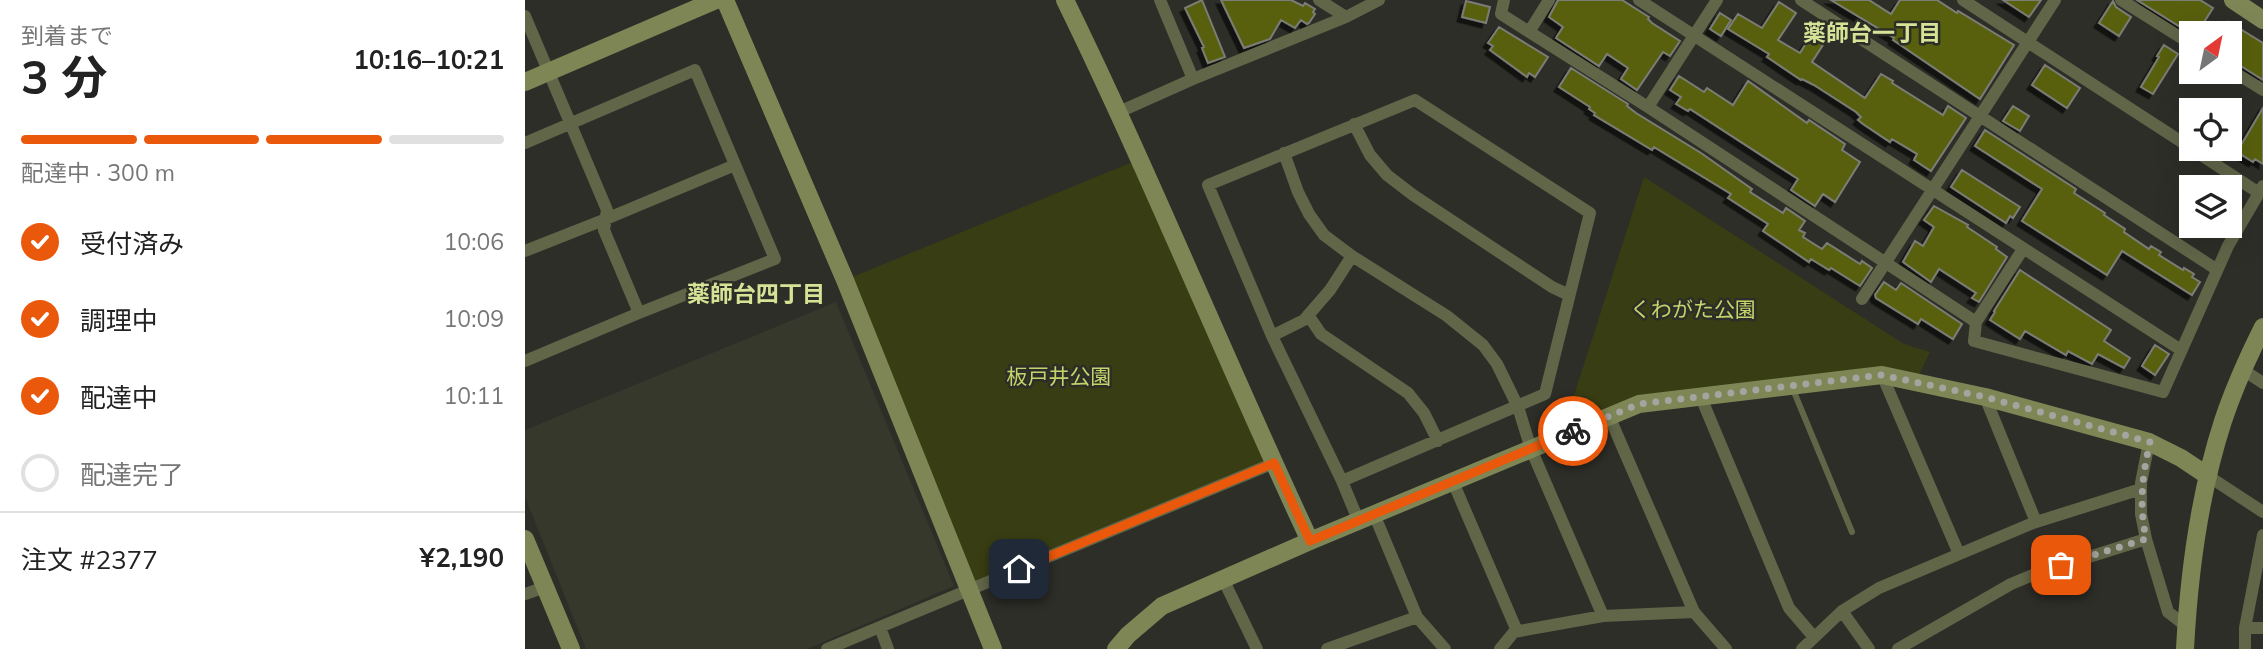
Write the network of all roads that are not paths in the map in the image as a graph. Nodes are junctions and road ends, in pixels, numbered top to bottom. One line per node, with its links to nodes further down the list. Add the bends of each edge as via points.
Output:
1 (716, 0): 23 (street)
2 (725, 0): 82 (street, via 848,285)
3 (1065, 0): 29 (street)
4 (1160, 0): 25 (street)
5 (1319, 0): 17 (street)
6 (1379, 0): 17 (street)
7 (1504, 0): 19 (street, via 1501,14)
8 (1549, 0): 19 (street)
9 (1639, 0): 20 (street)
10 (1717, 0): 20 (street)
11 (1801, 0): 30 (street)
12 (1963, 0): 22 (street)
13 (2055, 0): 22 (street)
14 (2121, 0): 21 (street)
15 (2233, 0): 18 (street)
16 (525, 16): 23 (street)
17 (1346, 17): 25 (street)
18 (2263, 20)
19 (1529, 32): 28 (street)
20 (1694, 35): 28 (street); 38 (street)
21 (2179, 36)
22 (2028, 42): 30 (street); 33 (street)
23 (549, 72): 26 (street); 31 (street)
24 (2242, 77): 27 (street)
25 (1193, 79): 29 (street)
26 (525, 82)
27 (2263, 90)
28 (1648, 107): 44 (street)
29 (1119, 112): 66 (street)
30 (1980, 117): 38 (street); 45 (street)
31 (572, 122): 34 (street); 37 (street, via 695,70); 40 (street, via 607,210)
32 (1354, 124): 35 (street); 46 (street, via 1370,155 1395,182); 46 (street, via 1415,100 1590,213)
33 (2179, 141)
34 (525, 142)
35 (1284, 153): 43 (street, via 1309,214 1324,235); 52 (street, via 1208,185)
36 (2211, 161): 39 (street)
37 (735, 164): 40 (street); 48 (street, via 775,260)
38 (1932, 190): 41 (street); 44 (street)
39 (2261, 190): 45 (street)
40 (606, 219): 42 (street); 48 (street, via 604,230)
41 (2023, 249): 50 (street); 53 (street)
42 (525, 251)
43 (1352, 256): 49 (street); 61 (street, via 1447,316 1483,345)
44 (1885, 264): 47 (street); 50 (street)
45 (2216, 269): 53 (street)
46 (1569, 295): 61 (street, via 1545,394)
47 (1862, 299)
48 (639, 313): 54 (street)
49 (1307, 315): 52 (street); 63 (street, via 1321,334 1408,393)
50 (1976, 322): 53 (street, via 1974,341 2163,392)
51 (2263, 327): 55 (street)
52 (1272, 336): 68 (street)
53 (2181, 350)
54 (525, 361)
55 (2243, 370): 57 (street); 67 (street)
56 (1882, 375): 58 (street); 60 (street); 79 (street)
57 (2263, 383)
58 (1791, 385): 59 (street); 74 (lane)
59 (1700, 395): 62 (street, via 1639,404); 93 (street, via 1789,608)
60 (1985, 397): 64 (street); 73 (street)
61 (1518, 407): 63 (street); 65 (street)
62 (1609, 416): 65 (street); 85 (street)
63 (1438, 441): 68 (street)
64 (2150, 442): 67 (street); 70 (street)
65 (1531, 449): 69 (street); 86 (street)
66 (1274, 463): 78 (street); 82 (street)
67 (2208, 476): 71 (street); 88 (street, via 2195,537)
68 (1342, 481): 72 (street)
69 (1453, 482): 72 (street); 92 (street)
70 (2141, 489): 73 (street); 77 (street)
71 (2263, 512)
72 (1367, 518): 78 (street); 87 (street)
73 (2036, 522): 79 (street)
74 (1852, 532)
75 (2263, 534): 90 (street)
76 (525, 539): 81 (street)
77 (2146, 539): 88 (street, via 2168,612); 107 (street, via 2011,584)
78 (1310, 541): 80 (street)
79 (1959, 554): 84 (street, via 1879,588)
80 (1223, 579): 99 (street, via 1163,606); 100 (street)
81 (545, 587): 83 (street); 95 (street)
82 (968, 590): 89 (street); 98 (street)
83 (525, 594)
84 (1842, 611): 93 (street); 106 (street)
85 (1694, 612): 86 (street); 104 (street)
86 (1603, 616): 92 (street)
87 (1417, 617): 94 (street); 102 (street)
88 (2186, 626): 108 (street)
89 (880, 627): 96 (street); 97 (street)
90 (2245, 628): 91 (street); 109 (street)
91 (2263, 628)
92 (1517, 631): 103 (street)
93 (1813, 636): 105 (street)
94 (1352, 645): 101 (street)
95 (571, 649)
96 (827, 649)
97 (888, 649)
98 (993, 649)
99 (1116, 649)
100 (1257, 649)
101 (1327, 649)
102 (1445, 649)
103 (1500, 649)
104 (1726, 649)
105 (1802, 649)
106 (1870, 649)
107 (1898, 649)
108 (2185, 649)
109 (2245, 649)

